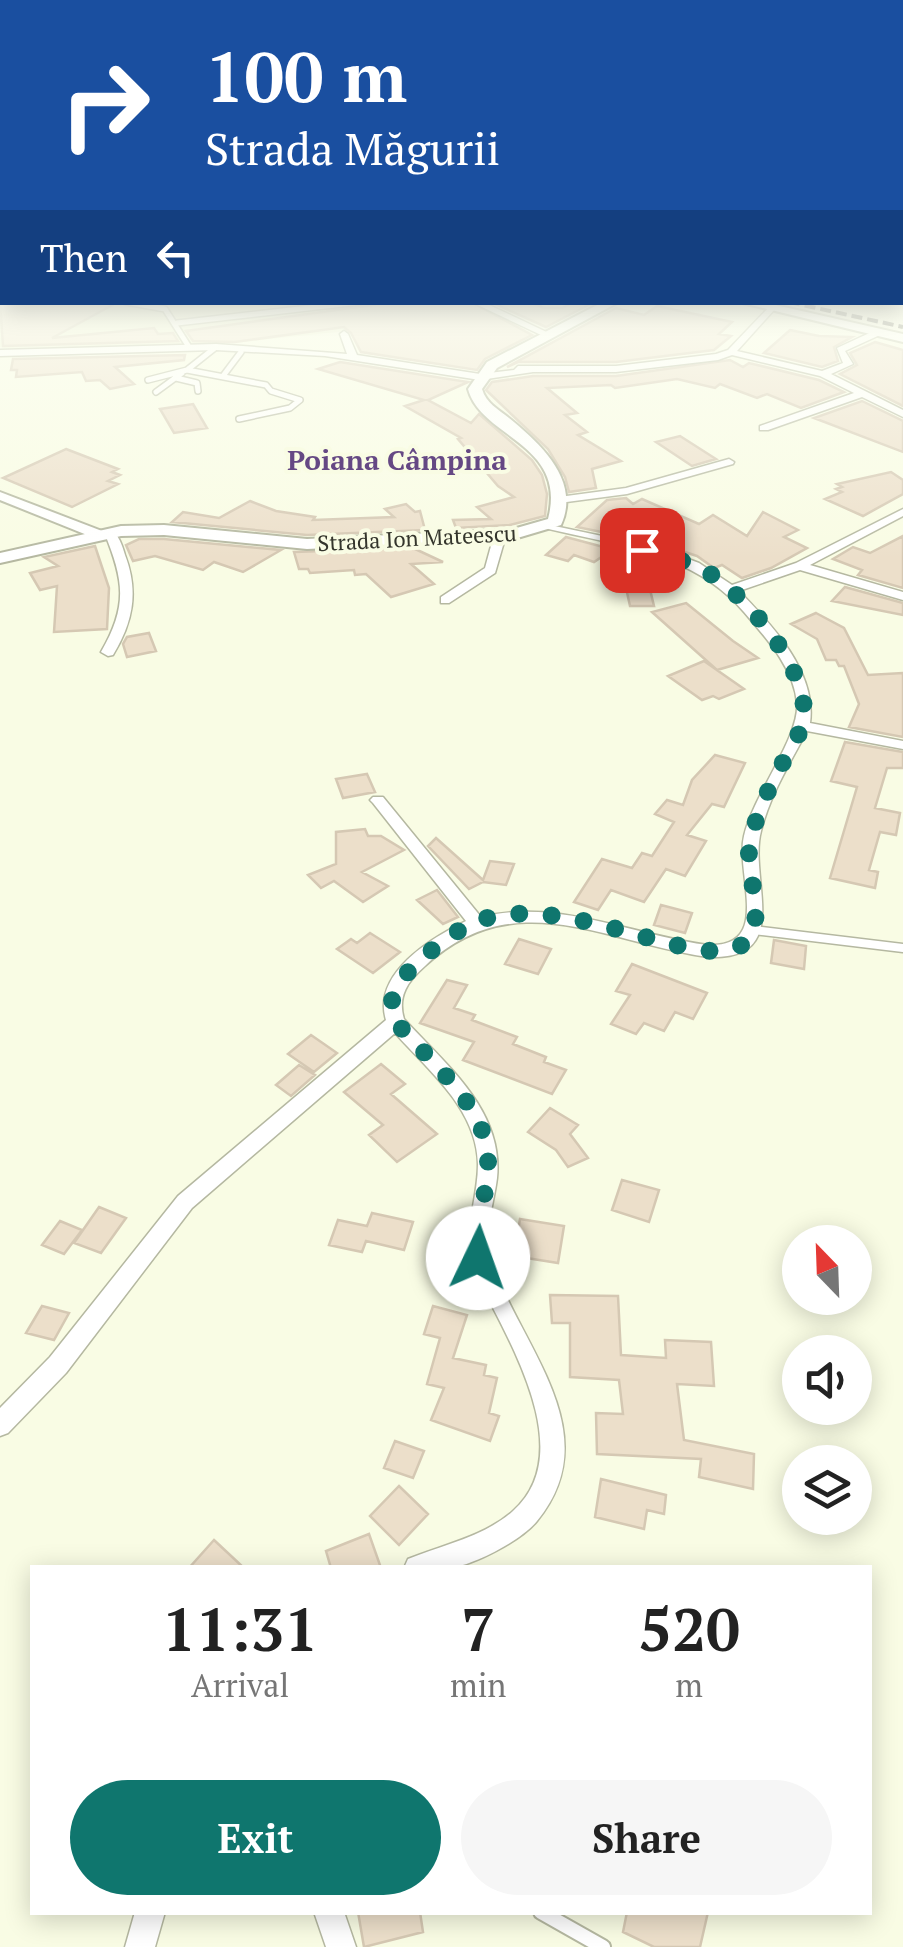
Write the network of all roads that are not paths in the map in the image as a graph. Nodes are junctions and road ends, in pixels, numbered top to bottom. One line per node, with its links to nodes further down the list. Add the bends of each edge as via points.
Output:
1 (161, 377): 6 (lane)
2 (227, 377): 11 (lane, via 300,400)
3 (483, 377): 15 (main road, via 474,394 550,466)
4 (827, 377): 9 (street)
5 (176, 378): 7 (lane, via 198,383); 8 (lane)
6 (148, 380)
7 (198, 391)
8 (156, 392)
9 (860, 394): 10 (street); 12 (street)
10 (903, 414)
11 (239, 420)
12 (764, 428)
13 (728, 462): 15 (street, via 628,491)
14 (0, 496): 18 (street)
15 (558, 500): 17 (main road, Strada Ion Mateescu, via 558,517)
16 (903, 512): 21 (street)
17 (549, 526): 19 (main road, Strada Ion Mateescu); 22 (street, via 678,559)
18 (103, 533): 19 (main road, Strada Ion Mateescu, via 164,530 307,544); 20 (main road, Strada Ion Mateescu); 25 (street, via 131,594)
19 (500, 535): 24 (street, via 492,570)
20 (0, 558)
21 (800, 566): 22 (street); 23 (street)
22 (731, 590): 26 (street, via 797,676 807,708)
23 (903, 596)
24 (445, 600)
25 (108, 652)
26 (803, 726): 27 (street); 30 (street, via 755,827 749,853)
27 (903, 745)
28 (378, 800): 29 (street)
29 (476, 922): 30 (street, via 554,918 704,950 744,944); 32 (street, via 414,964 398,983 390,1010)
30 (753, 930): 31 (lane)
31 (903, 948)
32 (396, 1022): 33 (street, via 186,1202 58,1366); 34 (street, via 480,1124 488,1160 478,1258 545,1400 556,1456 544,1497 523,1520)
33 (0, 1424)
34 (425, 1565)
35 (149, 1915): 38 (street)
36 (330, 1915): 39 (street)
37 (546, 1915): 40 (lane)
38 (140, 1947)
39 (341, 1947)
40 (603, 1947)

